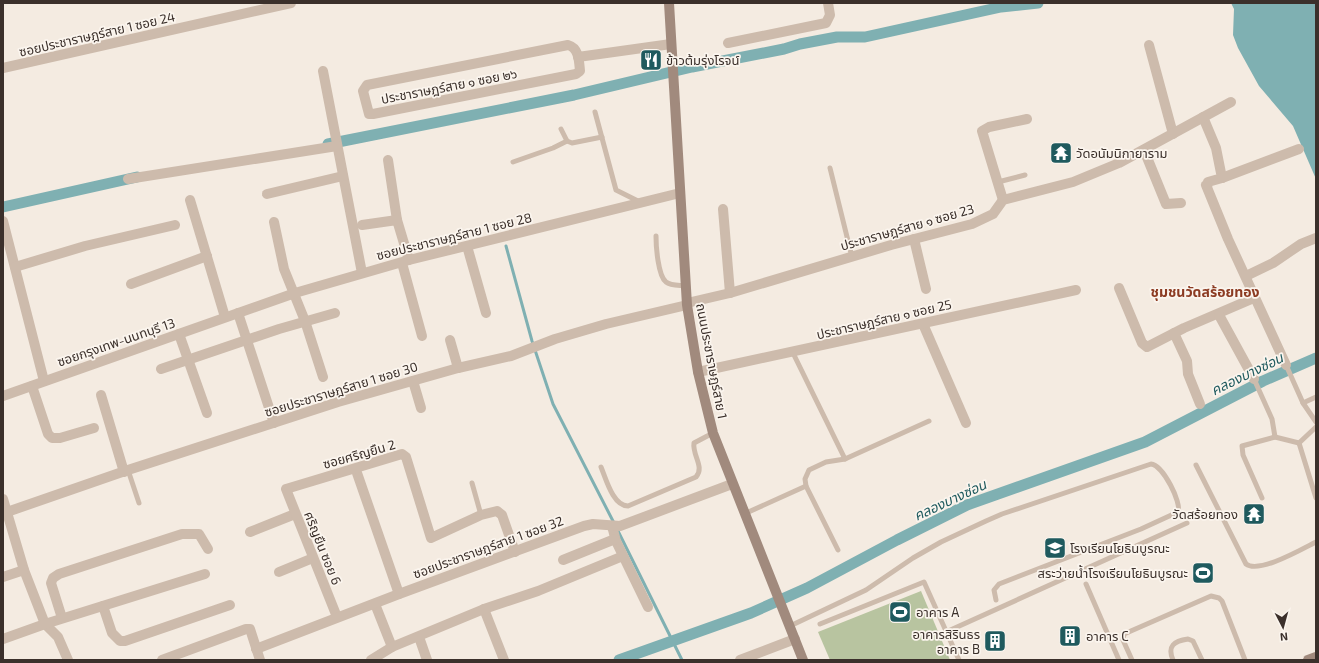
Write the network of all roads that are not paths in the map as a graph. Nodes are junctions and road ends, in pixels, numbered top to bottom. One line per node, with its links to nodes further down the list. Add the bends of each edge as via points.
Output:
1 (291, 3): 8 (street, ซอยประชาราษฎร์สาย 1 ซอย 24)
2 (669, 3): 5 (main road, ถนนประชาราษฎร์สาย 1)
3 (828, 3): 4 (street, via 830,15 826,23)
4 (728, 43)
5 (671, 44): 7 (street); 29 (main road, ถนนประชาราษฎร์สาย 1)
6 (1149, 45): 15 (street)
7 (578, 57): 7 (street, ประชาราษฎร์สาย ๑ ซอย ๒๖, via 576,49 568,44 367,85 363,91 369,114 373,114 576,74 580,71)
8 (3, 68)
9 (323, 71): 17 (street)
10 (1231, 102): 12 (street)
11 (596, 112): 16 (lane)
12 (1203, 117): 15 (street); 26 (street, via 1216,148)
13 (1027, 119): 28 (street, via 989,127 982,131)
14 (561, 129): 18 (lane)
15 (1173, 134): 20 (street)
16 (602, 137): 18 (lane); 33 (lane, via 616,190)
17 (336, 141): 25 (street); 27 (street)
18 (567, 142): 22 (lane)
19 (1299, 149): 26 (street)
20 (1144, 150): 32 (street, via 1074,182); 34 (street, via 1166,204)
21 (388, 160): 36 (street)
22 (513, 162)
23 (830, 168): 47 (lane)
24 (1026, 175): 28 (lane)
25 (343, 176): 30 (street); 50 (street)
26 (1222, 178): 51 (street, via 1206,185)
27 (128, 179)
28 (998, 182): 32 (street)
29 (680, 193): 33 (street, ซอยประชาราษฎร์สาย 1 ซอย 28); 53 (main road, ถนนประชาราษฎร์สาย 1)
30 (267, 194)
31 (190, 200): 46 (street)
32 (1003, 200): 43 (street, ประชาราษฎร์สาย ๑ ซอย 23, via 993,214)
33 (640, 203): 44 (street, ซอยประชาราษฎร์สาย 1 ซอย 28)
34 (1181, 203)
35 (723, 209): 58 (street)
36 (397, 220): 40 (street); 48 (street)
37 (3, 221): 45 (street)
38 (274, 222): 57 (street, via 284,269)
39 (175, 225): 49 (street)
40 (362, 225)
41 (656, 236): 53 (lane, via 662,277 671,284)
42 (1316, 238): 51 (street)
43 (914, 239): 47 (street, ประชาราษฎร์สาย ๑ ซอย 23); 55 (street)
44 (467, 246): 48 (street, ซอยประชาราษฎร์สาย 1 ซอย 28); 63 (street)
45 (6, 248): 49 (street)
46 (207, 256): 52 (street); 65 (street)
47 (852, 257): 58 (street, ประชาราษฎร์สาย ๑ ซอย 23)
48 (406, 261): 50 (street, ซอยประชาราษฎร์สาย 1 ซอย 28); 70 (street)
49 (14, 266): 81 (street)
50 (362, 273): 57 (street, ซอยประชาราษฎร์สาย 1 ซอย 28)
51 (1246, 276): 59 (street)
52 (132, 284)
53 (686, 286): 60 (main road, ถนนประชาราษฎร์สาย 1)
54 (1119, 288): 68 (street, via 1145,346)
55 (926, 289)
56 (1076, 290): 67 (street, ประชาราษฎร์สาย ๑ ซอย 25)
57 (295, 293): 61 (street, ซอยประชาราษฎร์สาย 1 ซอย 28); 66 (street)
58 (730, 293): 60 (street, ประชาราษฎร์สาย ๑ ซอย 23)
59 (1254, 298): 64 (street); 75 (street)
60 (687, 304): 76 (street, ซอยประชาราษฎร์สาย 1 ซอย 30, via 606,324 511,356); 78 (main road, ถนนประชาราษฎร์สาย 1)
61 (238, 313): 65 (street, ซอยกรุงเทพ-นนทบุรี 13); 71 (street)
62 (335, 313): 66 (street)
63 (486, 313)
64 (1219, 315): 68 (street); 80 (street)
65 (225, 317): 69 (street, ซอยกรุงเทพ-นนทบุรี 13)
66 (305, 321): 71 (street); 79 (street)
67 (923, 324): 73 (street, ประชาราษฎร์สาย ๑ ซอย 25); 94 (street)
68 (1174, 333): 88 (street, via 1187,361 1188,374)
69 (179, 334): 74 (street); 81 (street, ซอยกรุงเทพ-นนทบุรี 13)
70 (422, 336)
71 (247, 340): 74 (street); 93 (street)
72 (450, 340): 76 (street)
73 (793, 353): 78 (street, ประชาราษฎร์สาย ๑ ซอย 25); 100 (lane)
74 (189, 360): 77 (street); 90 (street)
75 (1286, 365): 87 (lane)
76 (458, 368): 82 (street, ซอยประชาราษฎร์สาย 1 ซอย 30)
77 (161, 369)
78 (698, 372): 97 (main road, ถนนประชาราษฎร์สาย 1)
79 (323, 377)
80 (1254, 379): 98 (lane, via 1272,419)
81 (44, 381): 83 (street, ซอยกรุงเทพ-นนทบุรี 13)
82 (413, 381): 89 (street); 93 (street, ซอยประชาราษฎร์สาย 1 ซอย 30)
83 (32, 386): 85 (street, ซอยกรุงเทพ-นนทบุรี 13); 95 (street, via 48,434 52,438)
84 (101, 395): 103 (street)
85 (3, 396)
86 (1316, 397): 87 (lane)
87 (1303, 403): 92 (lane)
88 (1200, 404)
89 (421, 408)
90 (207, 414)
91 (929, 422): 100 (lane)
92 (1316, 422)
93 (274, 423): 103 (street, ซอยประชาราษฎร์สาย 1 ซอย 30)
94 (966, 423)
95 (94, 428)
96 (1316, 428): 99 (lane)
97 (713, 433): 102 (lane, via 694,443 700,468 700,473 696,477 628,506 619,504); 106 (main road, ถนนประชาราษฎร์สาย 1)
98 (1275, 437): 99 (lane); 109 (lane, via 1242,446 1243,455)
99 (1299, 443): 110 (lane)
100 (845, 459): 107 (lane, via 826,462 809,470 805,479)
101 (1196, 465): 121 (lane, via 1249,567 1272,562)
102 (601, 467)
103 (126, 471): 112 (lane); 113 (street, ซอยประชาราษฎร์สาย 1 ซอย 30)
104 (357, 473): 133 (street)
105 (472, 484): 116 (lane)
106 (732, 484): 115 (main road, ถนนประชาราษฎร์สาย 1); 118 (street, ซอยประชาราษฎร์สาย 1 ซอย 32)
107 (806, 486): 115 (lane); 123 (lane)
108 (286, 489): 114 (street, ศริญยืน ซอย 6); 116 (street, ซอยศริญยืน 2, via 402,454 406,457 431,538)
109 (1262, 498)
110 (1316, 498)
111 (3, 499): 113 (street)
112 (139, 503)
113 (7, 512): 128 (street)
114 (296, 514): 119 (street); 126 (street, ศริญยืน ซอย 6)
115 (744, 514): 144 (main road, ถนนประชาราษฎร์สาย 1)
116 (481, 515): 124 (street, ซอยศริญยืน 2, via 500,512)
117 (1187, 523): 145 (lane)
118 (615, 526): 120 (street); 124 (street, ซอยประชาราษฎร์สาย 1 ซอย 32, via 584,526)
119 (250, 532)
120 (615, 538): 125 (street); 127 (street)
121 (1316, 542)
122 (208, 549): 141 (street, via 199,534 182,534 59,574 51,583)
123 (838, 550)
124 (515, 552): 133 (street, ซอยประชาราษฎร์สาย 1 ซอย 32)
125 (623, 556): 138 (street); 139 (street, via 538,591)
126 (313, 558): 129 (street); 140 (street, ศริญยืน ซอย 6)
127 (563, 560)
128 (24, 570): 131 (street); 142 (street)
129 (279, 572)
130 (204, 574): 137 (street)
131 (3, 577)
132 (1086, 584): 161 (lane)
133 (399, 594): 135 (street, ซอยประชาราษฎร์สาย 1 ซอย 32)
134 (996, 600): 144 (lane, via 994,590 1000,584 1178,512 1178,502 1163,472 1158,466 1151,464 1002,514 941,542 866,590)
135 (375, 604): 140 (street, ซอยประชาราษฎร์สาย 1 ซอย 32); 149 (street)
136 (230, 605): 137 (street, via 125,641 120,641 112,633)
137 (103, 606): 141 (street)
138 (648, 607)
139 (484, 609): 146 (street); 157 (street)
140 (337, 617): 150 (street, ซอยประชาราษฎร์สาย 1 ซอย 32)
141 (62, 618): 142 (street)
142 (45, 624): 147 (street); 152 (street, via 58,637)
143 (820, 624): 145 (lane, via 924,582)
144 (790, 626): 148 (main road, ถนนประชาราษฎร์สาย 1)
145 (946, 632): 160 (lane)
146 (419, 637): 149 (street); 156 (street)
147 (3, 640)
148 (795, 640): 158 (street); 159 (main road, ถนนประชาราษฎร์สาย 1)
149 (392, 647): 155 (street)
150 (256, 649): 153 (street, via 250,629 246,629); 154 (street)
151 (1316, 657): 166 (main road)
152 (68, 660)
153 (162, 660)
154 (260, 660)
155 (371, 660)
156 (427, 660)
157 (504, 660)
158 (740, 660)
159 (803, 660)
160 (959, 660)
161 (1119, 660)
162 (1132, 660): 165 (lane, via 1123,640 1124,634 1211,596 1222,601)
163 (1173, 660): 164 (lane, via 1171,648 1176,643 1188,639 1193,641)
164 (1202, 660)
165 (1245, 660)
166 (1308, 660)

